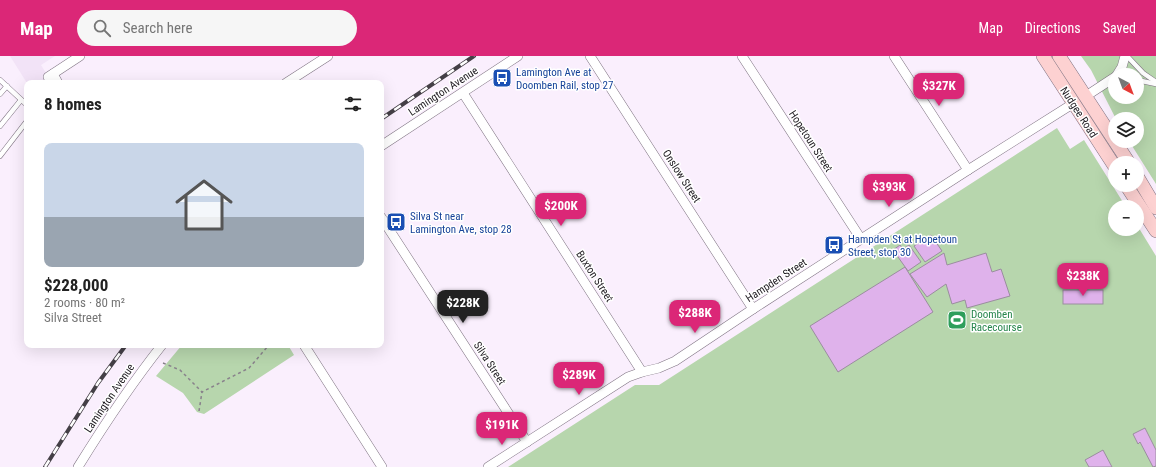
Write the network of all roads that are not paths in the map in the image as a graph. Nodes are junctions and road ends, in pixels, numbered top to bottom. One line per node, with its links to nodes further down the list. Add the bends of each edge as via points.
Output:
1 (80, 56): 12 (street, via 51,75)
2 (328, 56): 13 (street)
3 (518, 56): 18 (street, Lamington Avenue)
4 (590, 56): 37 (street, Onslow Street)
5 (742, 56): 36 (street, Hopetoun Street)
6 (894, 56): 30 (street)
7 (1043, 56): 23 (main road, Nudgee Road)
8 (1059, 56): 20 (main road, Nudgee Road)
9 (1126, 56): 10 (street); 16 (lane)
10 (1122, 68)
11 (0, 80): 17 (lane)
12 (55, 80)
13 (291, 80)
14 (1144, 81): 16 (lane)
15 (1108, 82): 20 (street)
16 (1156, 83)
17 (7, 86): 19 (lane); 21 (lane)
18 (463, 92): 26 (street, Lamington Avenue); 40 (street, Buxton Street)
19 (0, 94)
20 (1086, 96): 23 (main road); 29 (main road, Nudgee Road)
21 (21, 100): 22 (lane); 25 (lane)
22 (24, 102)
23 (1074, 103): 28 (main road, Nudgee Road); 30 (street, Hampden Street)
24 (24, 125): 27 (lane)
25 (0, 126)
26 (384, 144)
27 (0, 156)
28 (1108, 156)
29 (1125, 156)
30 (968, 170): 36 (street, Hampden Street)
31 (1144, 188): 33 (main road)
32 (1131, 192): 35 (main road)
33 (1156, 208)
34 (384, 222): 41 (street, Silva Street)
35 (1156, 230)
36 (861, 239): 37 (street, Hampden Street)
37 (753, 309): 40 (street, Hampden Street, via 675,361)
38 (160, 348): 42 (street, Lamington Avenue, via 116,406)
39 (306, 348): 43 (street)
40 (642, 372): 41 (street, Hampden Street, via 628,377)
41 (527, 442): 44 (street, Hampden Street)
42 (78, 467)
43 (382, 467)
44 (488, 467)

